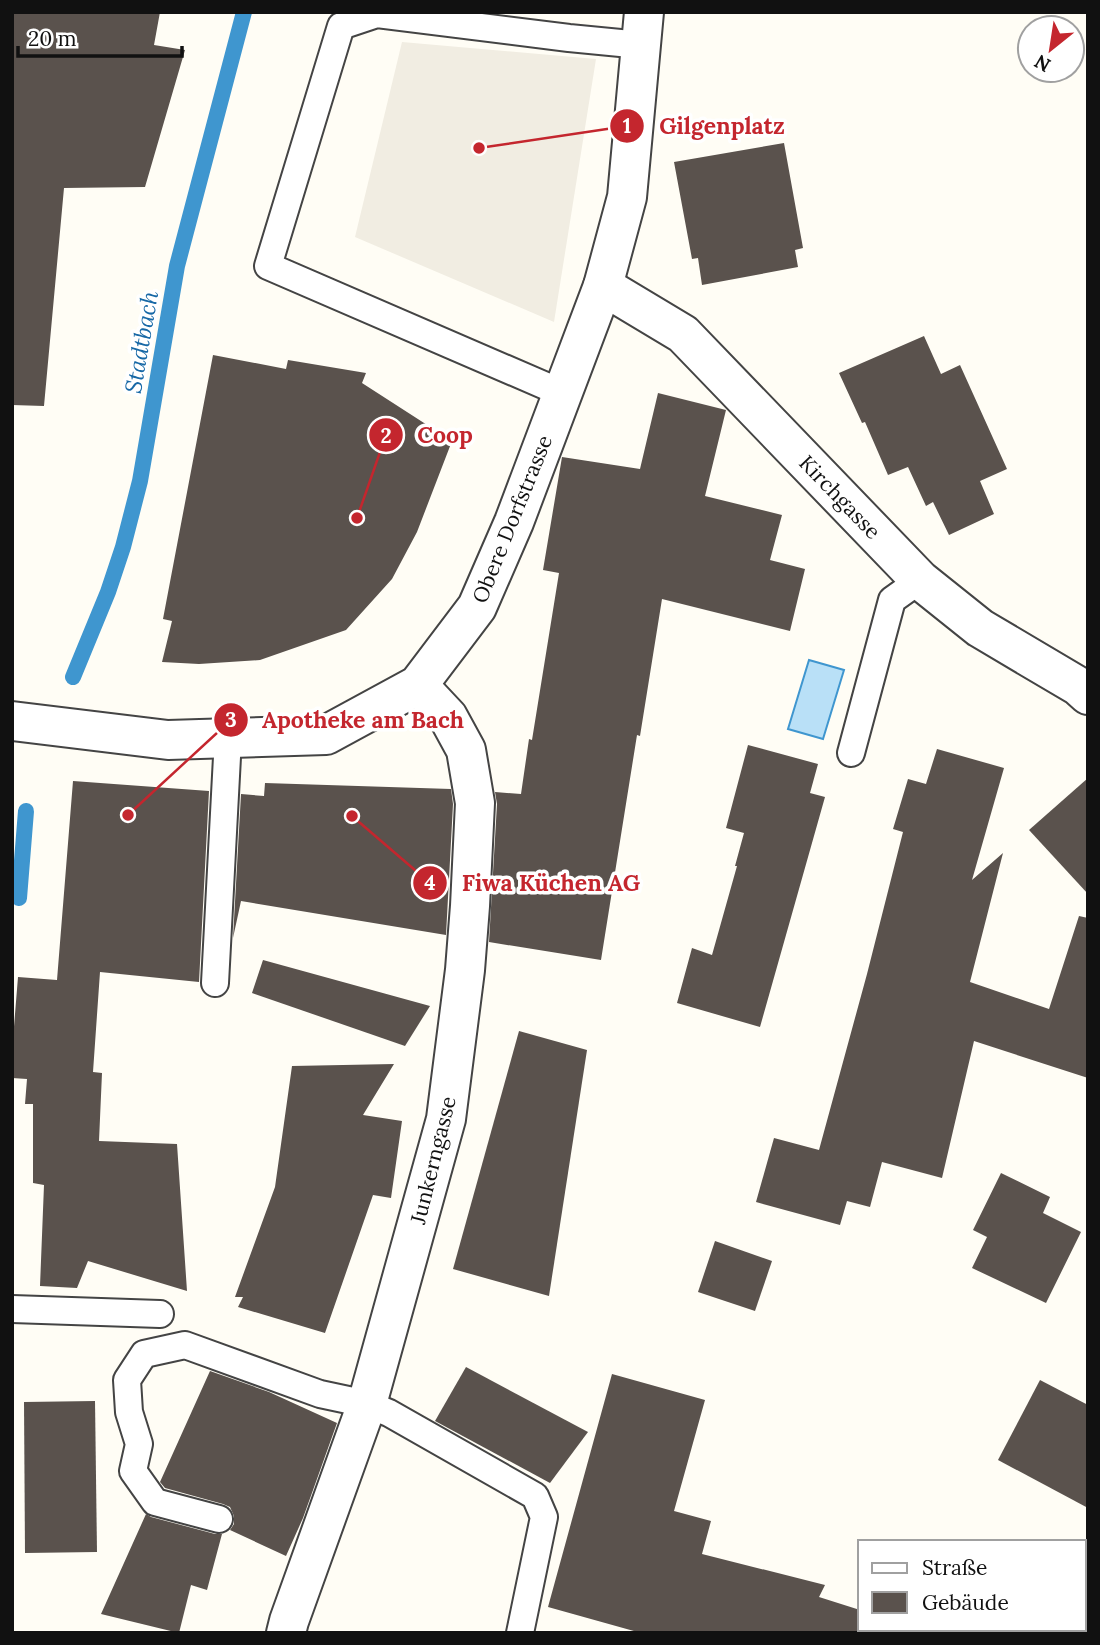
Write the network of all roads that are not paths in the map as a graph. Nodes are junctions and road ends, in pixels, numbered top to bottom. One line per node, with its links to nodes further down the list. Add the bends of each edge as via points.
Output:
1 (643, 29): 2 (street, Obere Dorfstrasse, via 627,197); 3 (lane, via 555,36 377,14 341,26 268,266)
2 (603, 286): 3 (street, Obere Dorfstrasse); 4 (street, Kirchgasse, via 683,334)
3 (562, 393): 5 (street, Obere Dorfstrasse, via 477,607)
4 (920, 580): 6 (street, Kirchgasse, via 980,628); 9 (lane, via 892,600)
5 (418, 685): 8 (street, Obere Dorfstrasse, via 326,735); 13 (street, Junkerngasse, via 448,717 466,750 475,803 470,906 446,1119)
6 (1088, 695)
7 (12, 722): 8 (street, Obere Dorfstrasse, via 168,740)
8 (228, 738): 10 (lane)
9 (851, 753)
10 (215, 983)
11 (12, 1309): 12 (lane)
12 (160, 1314)
13 (367, 1404): 14 (lane, via 320,1394 185,1345 144,1354 127,1380 129,1412 139,1444 133,1471 155,1502); 15 (street, Junkerngasse); 16 (lane, via 535,1496 544,1517)
14 (219, 1519)
15 (286, 1633)
16 (520, 1633)

